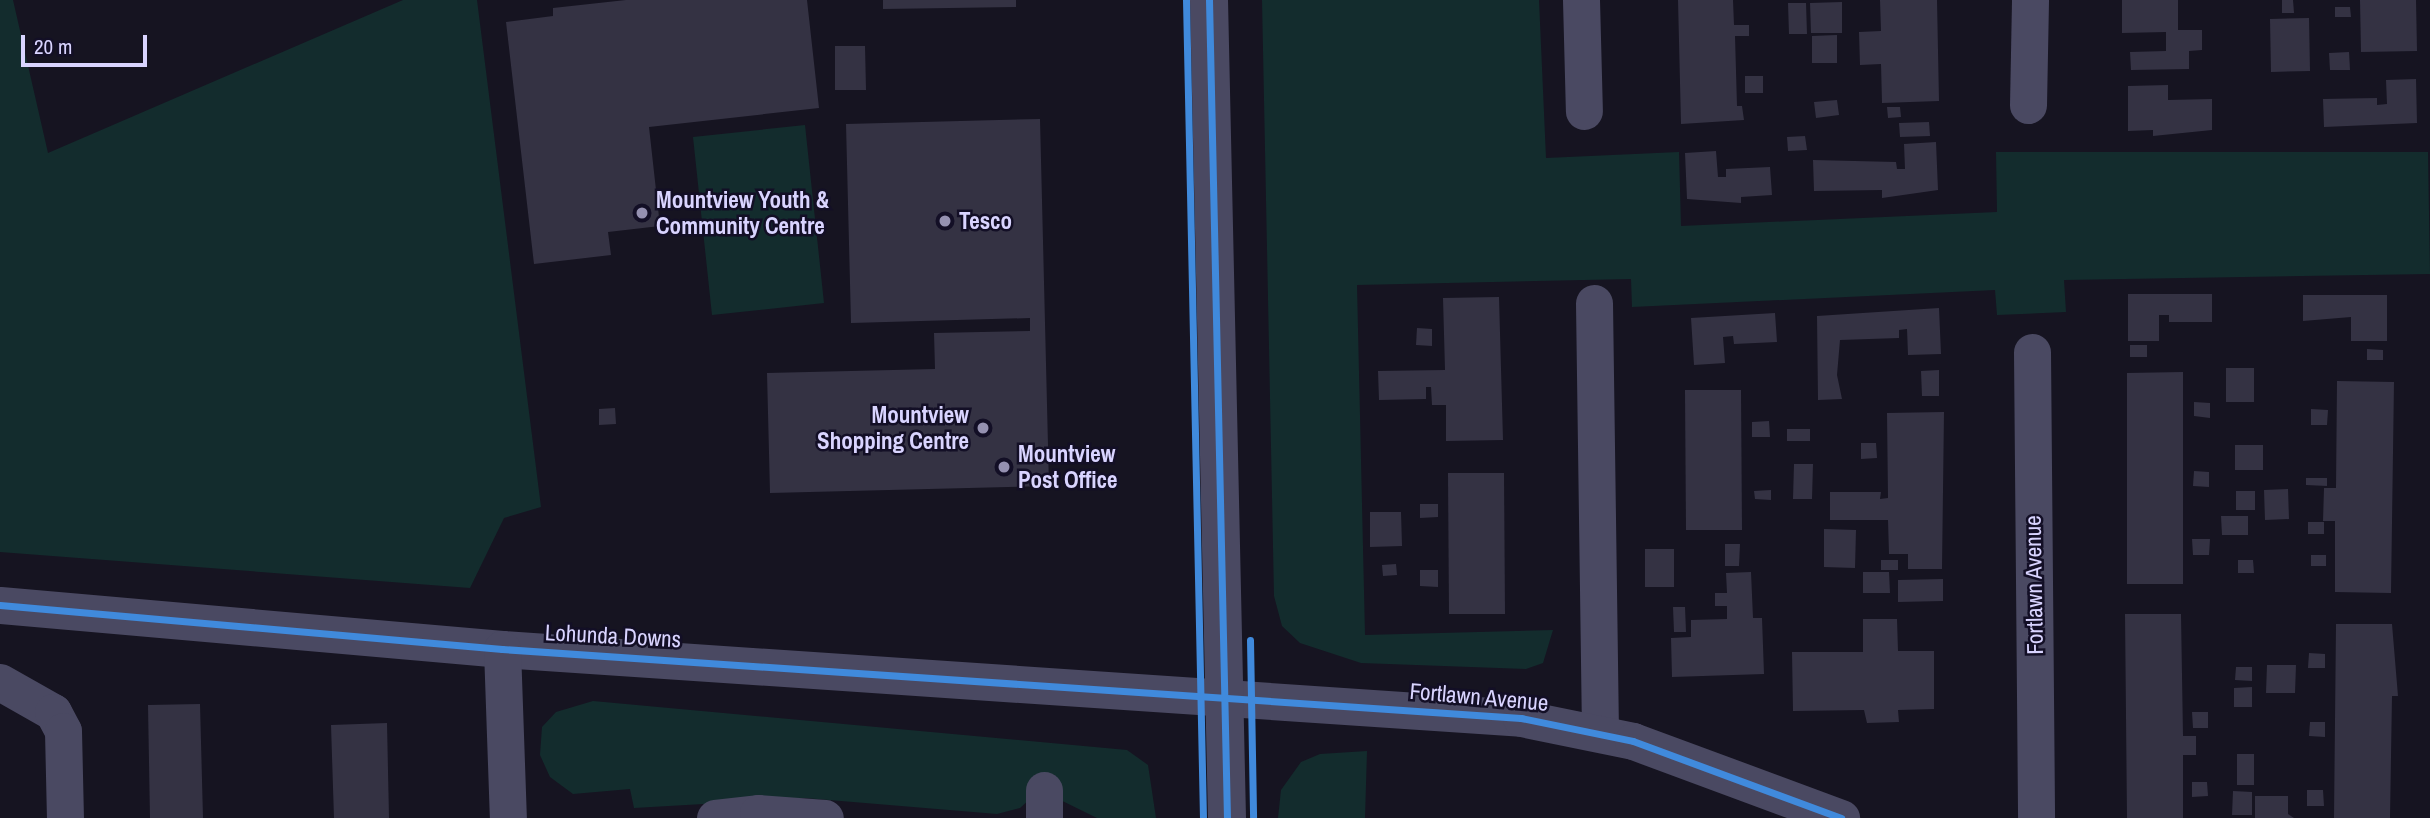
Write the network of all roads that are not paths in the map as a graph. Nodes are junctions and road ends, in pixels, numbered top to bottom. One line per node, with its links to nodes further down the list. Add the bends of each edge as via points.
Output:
1 (1209, 0): 11 (street)
2 (1581, 0): 5 (street)
3 (2030, 0): 4 (street)
4 (2028, 105)
5 (1584, 111)
6 (1594, 303): 12 (street)
7 (2032, 352): 20 (street, Fortlawn Avenue)
8 (0, 605): 9 (street, Lohunda Downs)
9 (502, 649): 11 (street, Lohunda Downs); 15 (street)
10 (0, 682): 14 (street, via 53,712 63,731)
11 (1224, 698): 12 (street, Fortlawn Avenue, via 1521,718); 18 (street)
12 (1600, 731): 13 (street, Fortlawn Avenue)
13 (1786, 808): 19 (street, Fortlawn Avenue)
14 (65, 818)
15 (508, 818)
16 (715, 818): 17 (street, via 758,813)
17 (825, 818)
18 (1227, 818)
19 (1841, 818)
20 (2036, 818)

